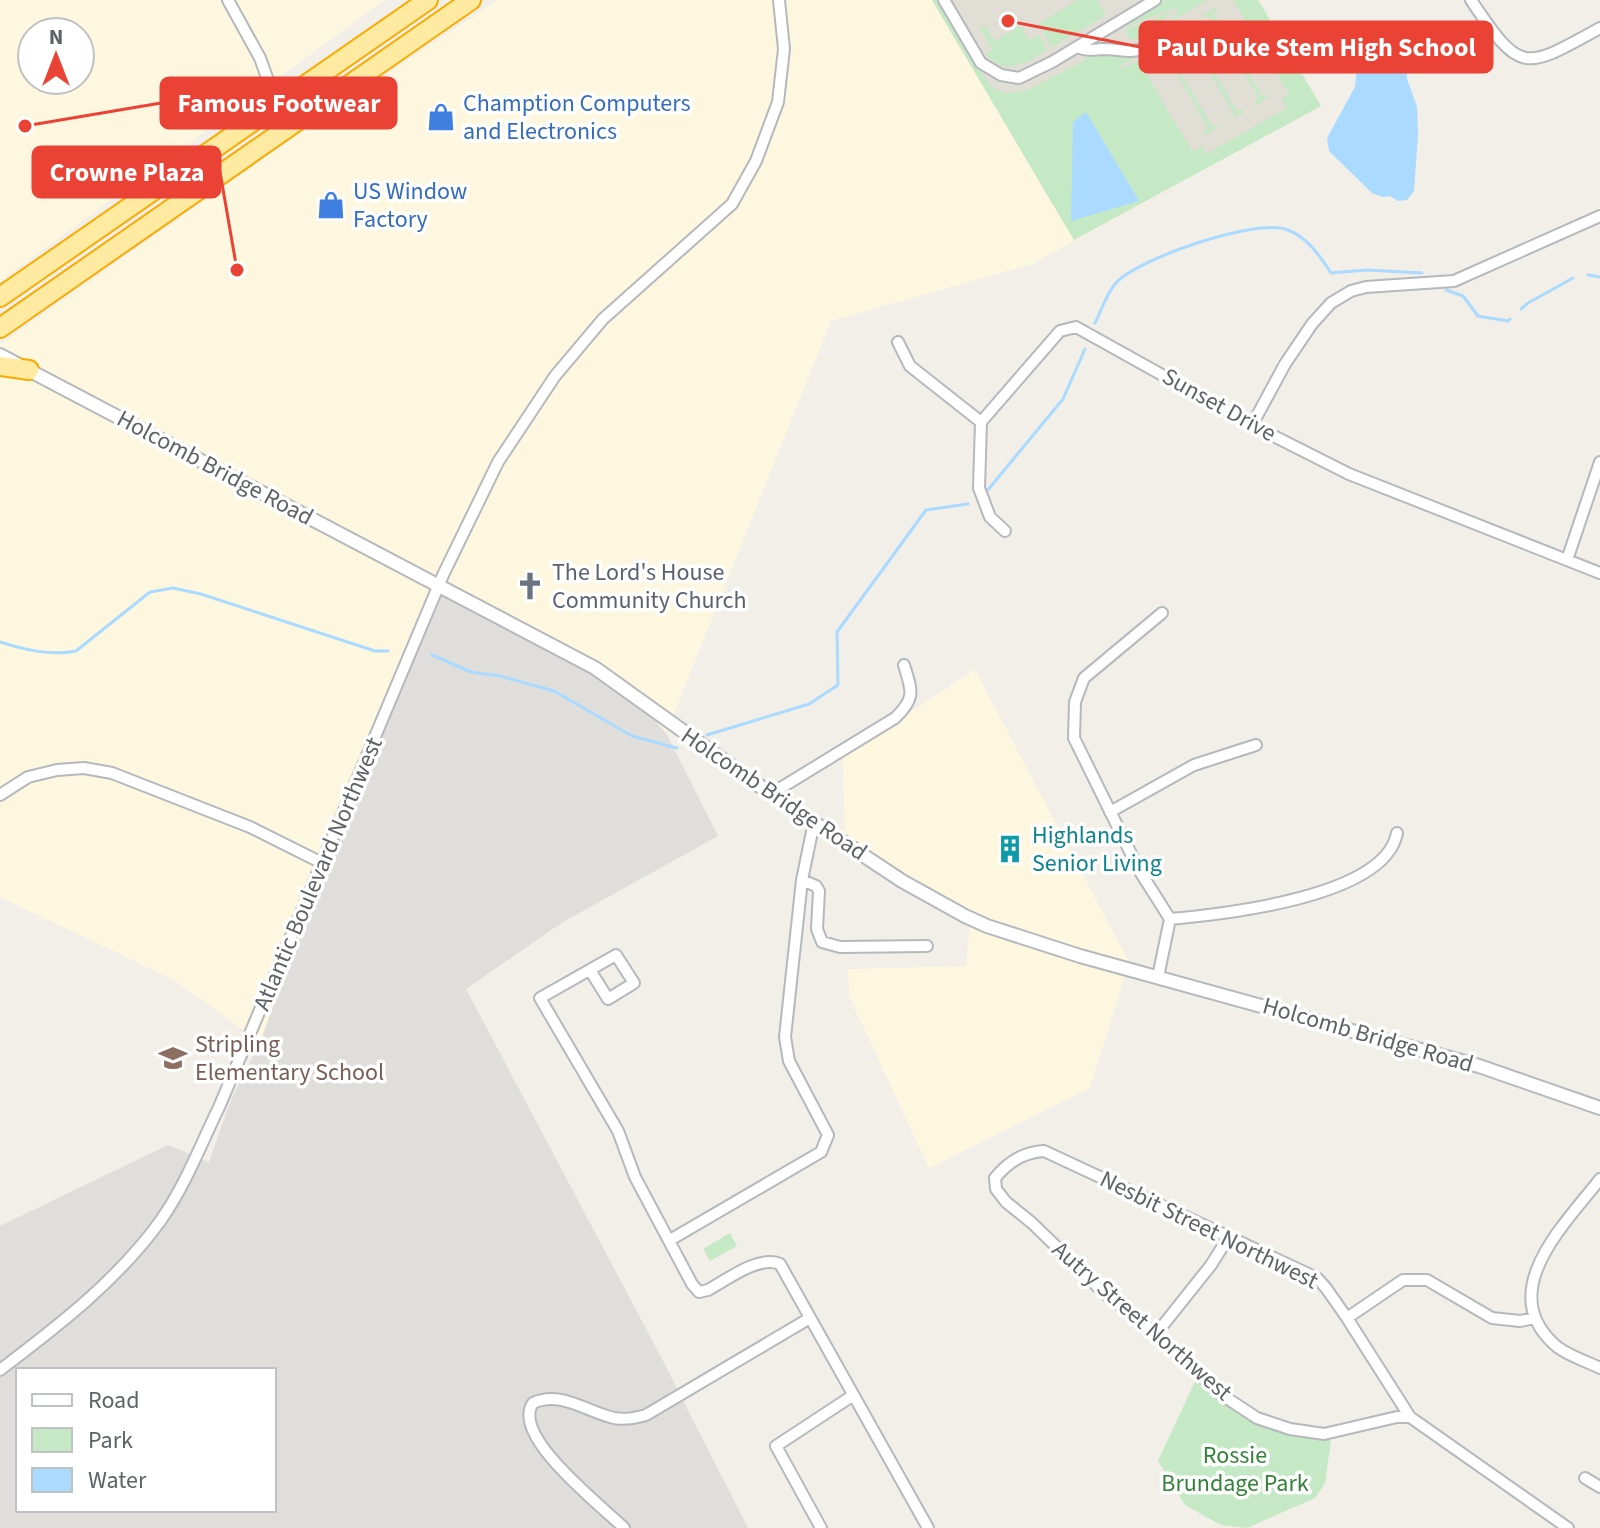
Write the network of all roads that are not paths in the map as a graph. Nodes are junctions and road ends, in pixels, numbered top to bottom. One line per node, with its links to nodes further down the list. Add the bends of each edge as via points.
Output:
1 (228, 0): 11 (street)
2 (428, 0): 11 (highway)
3 (471, 0): 14 (highway)
4 (779, 0): 25 (street, Atlantic Boulevard Northwest, via 784,49 778,102 766,139 732,204 603,319 555,376 498,462)
5 (944, 0): 9 (street, via 981,63 1001,75 1019,78)
6 (1155, 0): 9 (street)
7 (1471, 0): 8 (street, via 1494,34 1515,56 1527,60 1560,50)
8 (1600, 28)
9 (1077, 47): 10 (street, via 1120,53)
10 (1147, 48)
11 (281, 101): 13 (highway)
12 (1600, 216): 20 (street, via 1454,281 1366,287 1331,303 1285,364)
13 (0, 297)
14 (0, 328)
15 (898, 342): 19 (street, via 910,366)
16 (0, 355): 18 (street, Holcomb Bridge Road)
17 (0, 366): 18 (highway)
18 (29, 370): 25 (street, Holcomb Bridge Road)
19 (981, 422): 20 (street, Sunset Drive, via 1060,331 1076,327); 22 (street, via 979,488 990,517)
20 (1252, 425): 23 (street, Sunset Drive, via 1349,474)
21 (1600, 462): 23 (street)
22 (1005, 531)
23 (1567, 560): 24 (street, Sunset Drive)
24 (1600, 573)
25 (439, 586): 29 (street, Holcomb Bridge Road, via 595,668); 34 (street, Atlantic Boulevard Northwest)
26 (1162, 613): 31 (street, via 1084,678 1075,702 1074,738)
27 (904, 665): 29 (street, via 912,690 907,706 895,718)
28 (1256, 745): 31 (street, via 1194,765)
29 (768, 792): 32 (street, Holcomb Bridge Road)
30 (0, 795): 34 (street, via 28,777 57,770 112,773 250,827)
31 (1110, 812): 36 (street)
32 (814, 822): 35 (street); 39 (street, Holcomb Bridge Road, via 902,881 976,921)
33 (1397, 833): 36 (street, via 1394,847 1371,867 1336,886 1285,904)
34 (322, 863): 50 (street, Atlantic Boulevard Northwest, via 185,1181 128,1259 66,1320)
35 (802, 880): 37 (street, via 819,891 817,929 822,942 840,947); 44 (street, via 785,1037 789,1061 828,1135 827,1143 821,1152)
36 (1170, 919): 39 (street)
37 (927, 946)
38 (590, 970): 38 (street, via 616,955 634,983 608,999); 44 (street, via 540,998 618,1131 635,1177)
39 (1158, 977): 40 (street, Holcomb Bridge Road, via 1479,1066)
40 (1600, 1108)
41 (1599, 1183): 47 (street, via 1551,1241 1534,1272)
42 (1018, 1212): 43 (street, Nesbit Street Northwest, via 996,1189 995,1178 1015,1159 1044,1151); 48 (street, Autry Street Northwest)
43 (1228, 1238): 46 (street, Nesbit Street Northwest, via 1317,1278); 48 (street)
44 (670, 1240): 45 (street, via 699,1292 761,1262 780,1264)
45 (810, 1318): 51 (street); 55 (street, via 646,1415 615,1418 559,1399 533,1403 529,1418 537,1442)
46 (1347, 1318): 47 (street, via 1403,1280 1427,1280 1492,1318); 52 (street, Nesbit Street Northwest)
47 (1535, 1318): 49 (street, via 1555,1345)
48 (1156, 1334): 52 (street, Autry Street Northwest, via 1219,1393 1257,1418 1327,1434)
49 (1600, 1368)
50 (0, 1370)
51 (852, 1396): 56 (street, via 776,1446); 57 (street)
52 (1410, 1417): 58 (street)
53 (1585, 1478): 54 (street)
54 (1600, 1487)
55 (624, 1528)
56 (821, 1528)
57 (928, 1528)
58 (1568, 1528)

